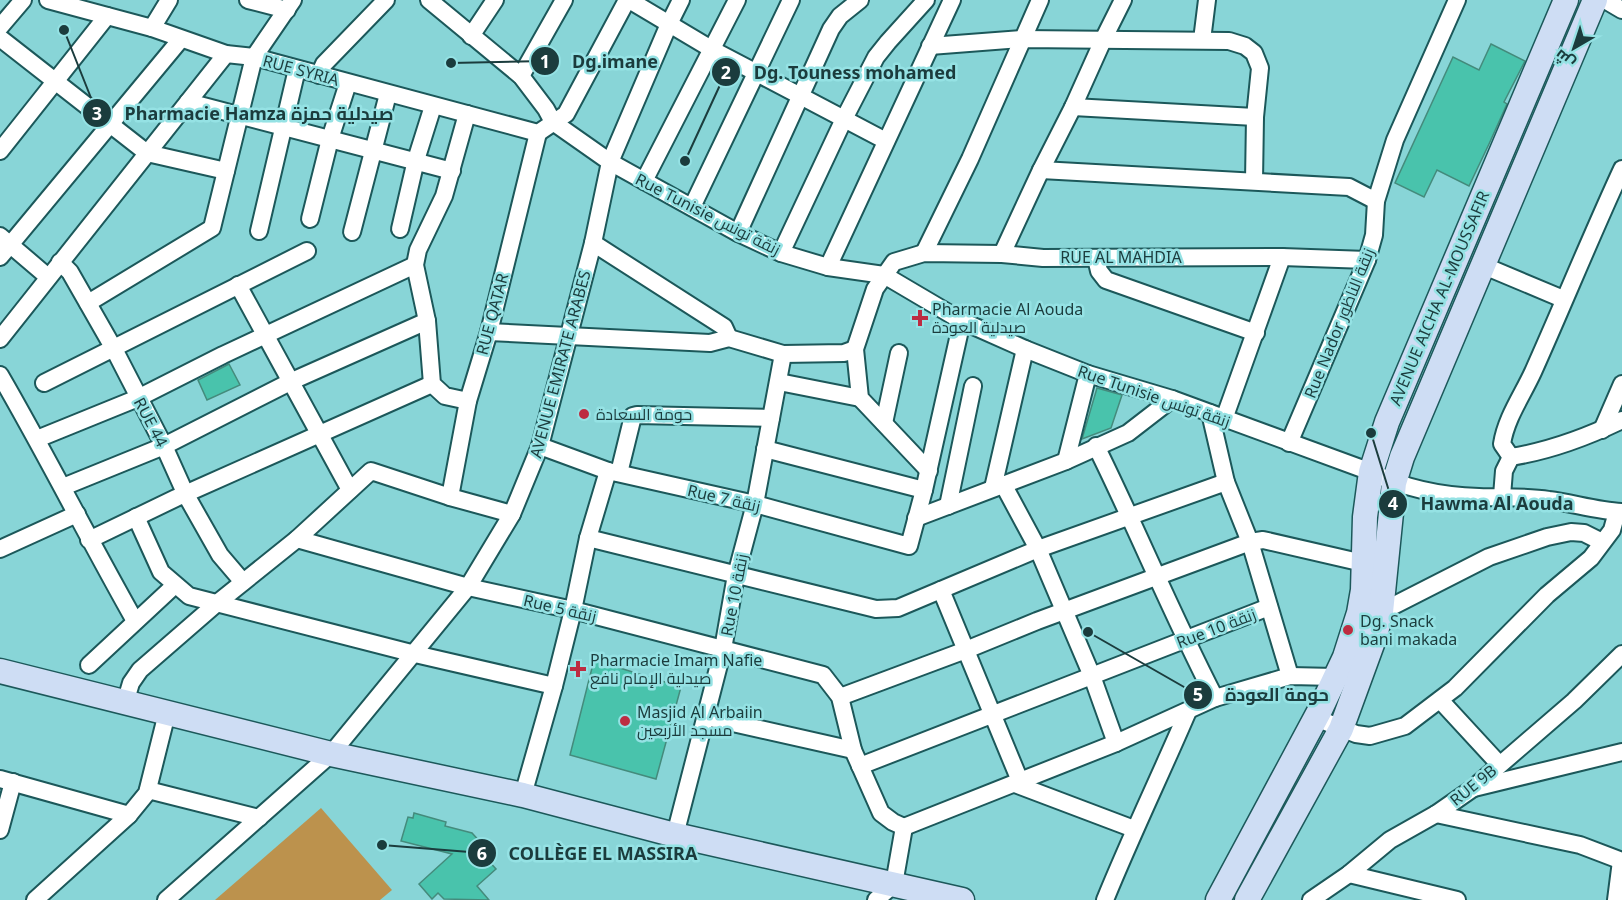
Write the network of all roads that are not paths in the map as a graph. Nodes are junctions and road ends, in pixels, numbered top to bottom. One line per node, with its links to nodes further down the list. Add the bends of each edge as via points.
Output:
1 (24, 0): 27 (street)
2 (48, 0): 25 (street, RUE SYRIA)
3 (170, 0): 28 (street)
4 (248, 0): 23 (street)
5 (386, 0): 41 (street, via 324,64)
6 (495, 0): 29 (street)
7 (564, 0): 42 (street)
8 (628, 0): 26 (street); 54 (street, via 566,114)
9 (681, 0): 26 (street, AVENUE EMIRATE ARABES)
10 (736, 0): 36 (street)
11 (791, 0): 40 (street)
12 (860, 0): 46 (street, via 831,29)
13 (926, 0): 53 (street, via 876,57)
14 (952, 0): 35 (street)
15 (1040, 0): 33 (street)
16 (1123, 0): 31 (street)
17 (1207, 0): 34 (street)
18 (1457, 0): 71 (street, Rue Nador زنقة الناظور, via 1395,140)
19 (1566, 0): 137 (main road, AVENUE AICHA AL-MOUSSAFIR, via 1427,324)
20 (1595, 0): 89 (main road, AVENUE AICHA AL-MOUSSAFIR)
21 (1605, 0): 24 (street)
22 (431, 1): 29 (street, Rue Tunisie زنقة تونس)
23 (290, 5): 38 (street)
24 (1622, 10)
25 (107, 16): 28 (street, RUE SYRIA); 43 (street)
26 (669, 24): 36 (street); 64 (street, AVENUE EMIRATE ARABES)
27 (0, 27)
28 (152, 28): 32 (street, RUE SYRIA)
29 (471, 36): 42 (street, Rue Tunisie زنقة تونس)
30 (0, 38): 43 (street)
31 (1104, 38): 33 (street); 34 (street); 49 (street)
32 (181, 39): 37 (street, RUE SYRIA); 55 (street)
33 (1022, 39): 35 (street); 82 (street)
34 (1202, 40): 52 (street, via 1229,41 1254,53 1260,68)
35 (930, 46): 59 (street)
36 (713, 50): 40 (street); 69 (street)
37 (226, 54): 38 (street, RUE SYRIA); 47 (street)
38 (254, 57): 39 (street, RUE SYRIA); 51 (street)
39 (297, 69): 41 (street, RUE SYRIA); 56 (street)
40 (756, 72): 46 (street); 72 (street)
41 (319, 75): 44 (street, RUE SYRIA)
42 (521, 76): 54 (street, Rue Tunisie زنقة تونس)
43 (56, 82): 55 (street); 61 (street)
44 (348, 83): 45 (street, RUE SYRIA); 58 (street)
45 (388, 94): 48 (street, RUE SYRIA); 60 (street)
46 (801, 96): 53 (street); 77 (street)
47 (188, 102): 51 (street); 62 (street)
48 (433, 106): 50 (street, RUE SYRIA); 63 (street)
49 (1073, 107): 52 (street); 66 (street)
50 (467, 114): 57 (street, RUE SYRIA); 68 (street)
51 (239, 115): 56 (street); 67 (street)
52 (1256, 117): 70 (street)
53 (844, 119): 59 (street); 81 (street)
54 (553, 122): 57 (street); 64 (street, Rue Tunisie زنقة تونس)
55 (110, 123): 62 (street); 79 (street)
56 (284, 127): 58 (street); 75 (street)
57 (538, 133): 98 (street, RUE QATAR)
58 (330, 139): 60 (street); 73 (street)
59 (886, 141): 90 (street)
60 (374, 150): 63 (street); 76 (street)
61 (0, 151)
62 (147, 153): 67 (street); 87 (street)
63 (416, 160): 68 (street); 74 (street)
64 (610, 162): 69 (street, Rue Tunisie زنقة تونس); 78 (street, AVENUE EMIRATE ARABES)
65 (1622, 169): 94 (street)
66 (1041, 170): 70 (street); 83 (street)
67 (226, 171): 95 (street, via 212,228)
68 (452, 171): 88 (street)
69 (644, 181): 72 (street, Rue Tunisie زنقة تونس)
70 (1254, 181): 71 (street, via 1349,187)
71 (1376, 201): 86 (street, Rue Nador زنقة الناظور, via 1374,235)
72 (692, 207): 77 (street, Rue Tunisie زنقة تونس)
73 (310, 219)
74 (400, 229)
75 (259, 231)
76 (352, 232)
77 (738, 233): 81 (street, Rue Tunisie زنقة تونس)
78 (593, 243): 101 (street, AVENUE EMIRATE ARABES); 102 (street, via 724,327)
79 (3, 246): 92 (street)
80 (307, 251): 93 (street)
81 (781, 253): 90 (street, Rue Tunisie زنقة تونس)
82 (924, 253): 83 (street, RUE AL MAHDIA); 91 (street, RUE AL MAHDIA, via 894,262)
83 (1002, 254): 85 (street, RUE AL MAHDIA)
84 (1282, 257): 85 (street, RUE AL MAHDIA); 86 (street, RUE AL MAHDIA); 99 (street)
85 (1096, 258): 99 (street, via 1106,280)
86 (1367, 260): 128 (street, Rue Nador زنقة الناظور)
87 (60, 262): 92 (street); 95 (street, RUE 44)
88 (415, 265): 96 (street); 100 (street)
89 (1482, 265): 94 (street); 139 (main road, AVENUE AICHA AL-MOUSSAFIR)
90 (828, 267): 91 (street, Rue Tunisie زنقة تونس)
91 (884, 275): 97 (street, Rue Tunisie زنقة تونس); 105 (street, via 875,289)
92 (48, 277): 103 (street)
93 (238, 285): 100 (street); 104 (street)
94 (1563, 299): 133 (street, via 1504,429 1502,444)
95 (88, 303): 104 (street, RUE 44)
96 (426, 321): 111 (street); 114 (street)
97 (962, 321): 106 (street, Rue Tunisie زنقة تونس); 135 (street)
98 (489, 332): 101 (street); 120 (street, RUE QATAR)
99 (1256, 333): 121 (street)
100 (267, 335): 111 (street); 117 (street)
101 (568, 336): 102 (street, via 710,343); 130 (street, AVENUE EMIRATE ARABES)
102 (729, 338): 108 (street)
103 (0, 339)
104 (114, 349): 113 (street); 117 (street, RUE 44)
105 (855, 349): 108 (street, via 844,353); 118 (street)
106 (1026, 350): 109 (street, Rue Tunisie زنقة تونس); 140 (street)
107 (899, 353): 124 (street)
108 (783, 354): 112 (street, Rue 10 زنقة)
109 (1088, 374): 119 (street, Rue Tunisie زنقة تونس); 134 (street)
110 (0, 375): 127 (street)
111 (292, 381): 126 (street); 129 (street)
112 (779, 382): 118 (street); 122 (street, Rue 10 زنقة)
113 (44, 383)
114 (432, 384): 120 (street, via 445,396); 126 (street)
115 (1622, 384): 125 (street)
116 (973, 386): 149 (street)
117 (138, 398): 127 (street); 129 (street, RUE 44)
118 (860, 398): 124 (street)
119 (1172, 399): 121 (street, Rue Tunisie زنقة تونس); 131 (street, via 1128,433)
120 (468, 401): 146 (street, RUE QATAR)
121 (1217, 416): 128 (street, Rue Tunisie زنقة تونس); 138 (street)
122 (771, 418): 132 (street, Rue 10 زنقة); 136 (street, via 633,416)
123 (1622, 420): 125 (street)
124 (884, 423): 135 (street)
125 (1602, 430): 133 (street)
126 (320, 433): 142 (street); 144 (street)
127 (37, 439): 141 (street)
128 (1289, 443): 137 (street, Rue Tunisie زنقة تونس)
129 (164, 446): 141 (street); 144 (street, RUE 44)
130 (540, 446): 136 (street, Rue 7 زنقة); 152 (street, AVENUE EMIRATE ARABES)
131 (1096, 446): 134 (street); 154 (street)
132 (765, 449): 143 (street); 147 (street, Rue 10 زنقة)
133 (1511, 457): 145 (street, via 1504,471)
134 (1066, 461): 140 (street)
135 (929, 471): 143 (street)
136 (613, 472): 147 (street, Rue 7 زنقة); 157 (street)
137 (1371, 472): 139 (street, Rue Tunisie زنقة تونس); 164 (main road, AVENUE AICHA AL-MOUSSAFIR)
138 (1226, 482): 154 (street); 160 (street)
139 (1394, 483): 145 (street, Rue Tunisie زنقة تونس, via 1453,496); 175 (main road, AVENUE AICHA AL-MOUSSAFIR)
140 (998, 486): 149 (street); 163 (street)
141 (63, 487): 151 (street)
142 (350, 490): 146 (street, via 371,471); 158 (street)
143 (924, 490): 155 (street)
144 (186, 495): 153 (street); 167 (street, RUE 44, via 220,555)
145 (1502, 496): 148 (street, Rue Tunisie زنقة تونس)
146 (450, 497): 152 (street)
147 (754, 504): 155 (street, Rue 7 زنقة, via 909,546); 165 (street, Rue 10 زنقة)
148 (1573, 505): 150 (street, Rue Tunisie زنقة تونس); 156 (street)
149 (948, 506): 155 (street)
150 (1619, 512): 161 (street)
151 (77, 514): 159 (street); 162 (street)
152 (512, 514): 169 (street, AVENUE EMIRATE ARABES)
153 (136, 517): 159 (street); 168 (street, via 161,572)
154 (1131, 517): 163 (street); 166 (street)
155 (916, 518)
156 (1570, 532): 161 (street, via 1584,533); 175 (street, via 1489,557)
157 (588, 538): 165 (street); 173 (street)
158 (297, 539): 167 (street); 169 (street, Rue 5 زنقة)
159 (89, 540): 176 (street)
160 (1250, 542): 164 (street, via 1263,540); 166 (street); 172 (street)
161 (1602, 542): 190 (street, via 1591,558 1547,595)
162 (0, 549)
163 (1038, 549): 170 (street); 174 (street)
164 (1363, 563): 186 (main road, AVENUE AICHA AL-MOUSSAFIR, via 1359,613)
165 (736, 575): 170 (street, via 876,609 898,608); 178 (street, Rue 10 زنقة)
166 (1157, 576): 174 (street); 177 (street)
167 (243, 582): 171 (street)
168 (175, 585): 171 (street, via 189,596); 176 (street)
169 (468, 587): 173 (street, Rue 5 زنقة); 180 (street, AVENUE EMIRATE ARABES)
170 (941, 590): 179 (street)
171 (216, 604): 180 (street); 191 (street, via 140,670)
172 (1269, 607): 177 (street, Rue 10 زنقة); 185 (street)
173 (573, 610): 178 (street, Rue 5 زنقة); 187 (street)
174 (1064, 610): 179 (street); 184 (street)
175 (1381, 612): 197 (main road, AVENUE AICHA AL-MOUSSAFIR)
176 (135, 621): 182 (street)
177 (1185, 639): 184 (street, Rue 10 زنقة); 189 (street)
178 (723, 649): 188 (street, Rue 5 زنقة, via 822,675); 195 (street, Rue 10 زنقة)
179 (966, 650): 188 (street); 194 (street)
180 (415, 654): 187 (street); 201 (street, AVENUE EMIRATE ARABES)
181 (1622, 654): 202 (street, RUE 9B, via 1574,701)
182 (89, 664)
183 (0, 671): 191 (main road)
184 (1092, 676): 194 (street, Rue 10 زنقة); 198 (street)
185 (1290, 676): 186 (street); 189 (street)
186 (1335, 677): 196 (main road, AVENUE AICHA AL-MOUSSAFIR)
187 (554, 686): 208 (street)
188 (840, 697): 199 (street)
189 (1215, 698): 192 (street)
190 (1440, 700): 197 (street, via 1405,726 1392,730 1370,736); 202 (street)
191 (125, 703): 193 (main road)
192 (1188, 711): 198 (street); 213 (street)
193 (167, 713): 201 (main road); 207 (street)
194 (993, 715): 203 (street, Rue 10 زنقة); 205 (street)
195 (706, 717): 199 (street); 215 (street, Rue 10 زنقة)
196 (1316, 718): 197 (street); 224 (main road, AVENUE AICHA AL-MOUSSAFIR)
197 (1341, 729): 225 (main road, AVENUE AICHA AL-MOUSSAFIR)
198 (1116, 743): 205 (street)
199 (853, 750): 203 (street)
200 (1622, 752): 206 (street)
201 (331, 754): 208 (main road); 211 (street, AVENUE EMIRATE ARABES)
202 (1499, 764): 206 (street, RUE 9B)
203 (860, 766): 212 (street, via 882,813)
204 (7, 780): 210 (street); 214 (street)
205 (1017, 783): 212 (street); 213 (street)
206 (1472, 789): 209 (street, RUE 9B)
207 (148, 790): 210 (street); 211 (street)
208 (523, 795): 215 (main road)
209 (1436, 814): 216 (street, via 1580,845); 217 (street, RUE 9B, via 1389,840)
210 (129, 815): 219 (street)
211 (259, 818): 220 (street, AVENUE EMIRATE ARABES)
212 (904, 827): 218 (street)
213 (1134, 829): 223 (street)
214 (0, 830)
215 (675, 835): 218 (main road)
216 (1621, 861): 228 (street)
217 (1349, 874): 226 (street, RUE 9B); 227 (street)
218 (894, 884): 221 (street); 222 (main road)
219 (35, 900)
220 (166, 900)
221 (876, 900)
222 (962, 900)
223 (1105, 900)
224 (1218, 900)
225 (1247, 900)
226 (1311, 900)
227 (1457, 900)
228 (1616, 900)

